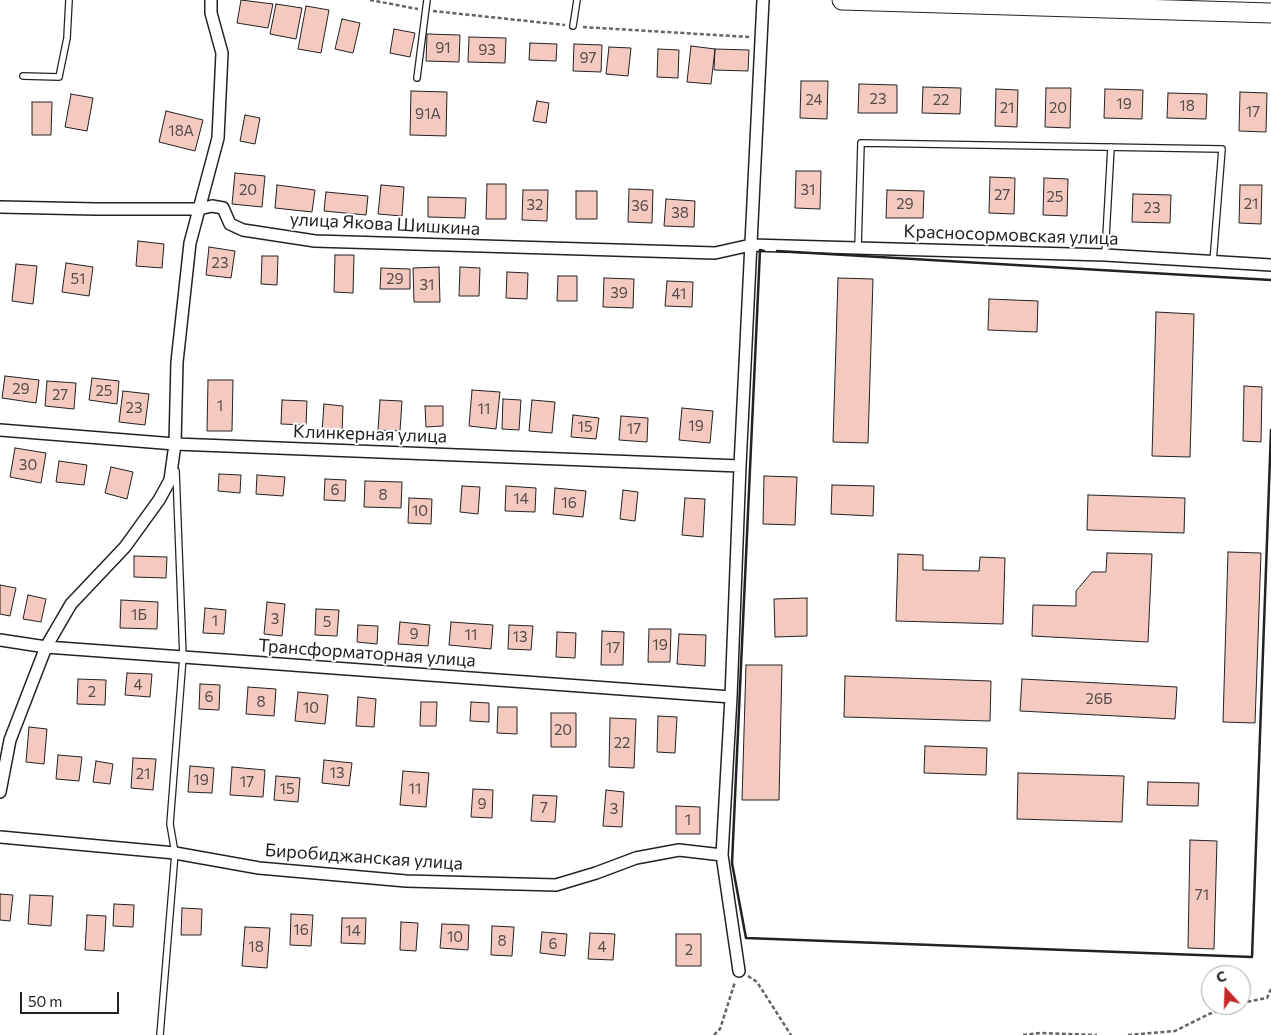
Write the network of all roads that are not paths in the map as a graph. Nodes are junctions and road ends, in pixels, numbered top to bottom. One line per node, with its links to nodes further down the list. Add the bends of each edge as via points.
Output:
1 (69, 0): 9 (lane, via 67,38 59,77)
2 (211, 0): 13 (street, via 210,12 222,53 218,138)
3 (427, 0): 10 (lane)
4 (577, 0): 8 (lane)
5 (763, 0): 14 (street)
6 (842, 0): 7 (main road)
7 (1271, 13)
8 (573, 26)
9 (23, 76)
10 (417, 78)
11 (1111, 147): 15 (lane, via 861,143); 16 (lane); 17 (lane, via 1222,149)
12 (0, 206): 13 (street, улица Якова Шишкина)
13 (199, 208): 14 (street, улица Якова Шишкина, via 223,208 230,224 243,230 315,241 715,253); 20 (street, via 190,243 177,362)
14 (751, 245): 15 (street, Красносормовская улица); 21 (street)
15 (858, 248): 16 (street, Красносормовская улица)
16 (1105, 255): 17 (street, Красносормовская улица)
17 (1213, 262): 18 (street, Красносормовская улица)
18 (1271, 266)
19 (0, 430): 20 (street, Клинкерная улица)
20 (175, 444): 21 (street, Клинкерная улица); 23 (street, via 170,480 158,500 125,547 71,604); 24 (lane)
21 (740, 466): 25 (street)
22 (0, 640): 23 (street, Трансформаторная улица)
23 (46, 647): 24 (street, Трансформаторная улица); 26 (street, via 10,740)
24 (183, 656): 25 (street, Трансформаторная улица); 28 (lane, via 170,824)
25 (731, 697): 29 (street)
26 (0, 792)
27 (0, 837): 28 (street, Биробиджанская улица)
28 (175, 853): 29 (street, Биробиджанская улица, via 259,868 406,881 556,886 636,858 679,850); 31 (lane)
29 (722, 855): 30 (street)
30 (739, 971)
31 (160, 1035)

